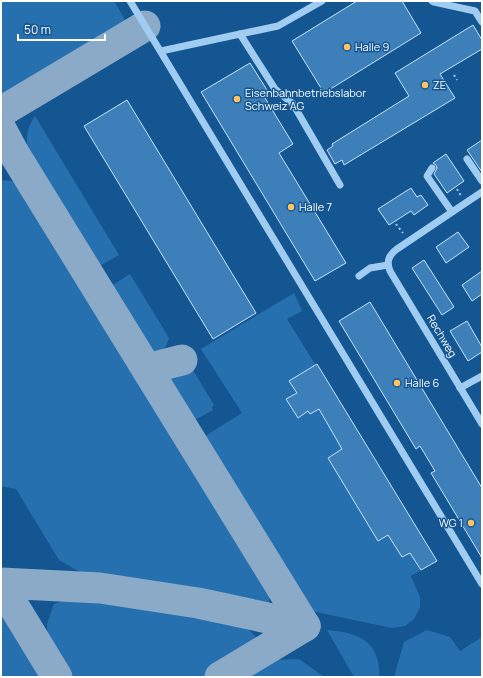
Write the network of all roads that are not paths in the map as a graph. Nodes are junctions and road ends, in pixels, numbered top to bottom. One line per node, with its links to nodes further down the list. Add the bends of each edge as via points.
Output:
1 (130, 1): 6 (street)
2 (322, 1): 5 (street, via 278,26)
3 (432, 1): 4 (street, via 475,11)
4 (482, 22)
5 (240, 34): 6 (street); 10 (street, via 275,89 293,104)
6 (161, 51): 18 (street)
7 (467, 159): 9 (street)
8 (432, 168): 12 (street, via 427,176)
9 (482, 181)
10 (340, 185)
11 (482, 192): 12 (street)
12 (452, 212): 13 (street, via 397,249)
13 (389, 261): 14 (street, via 370,268); 16 (street, Rechweg, via 390,271)
14 (359, 276)
15 (482, 376): 16 (street)
16 (460, 388): 17 (street, Rechweg)
17 (482, 424)
18 (482, 584)

